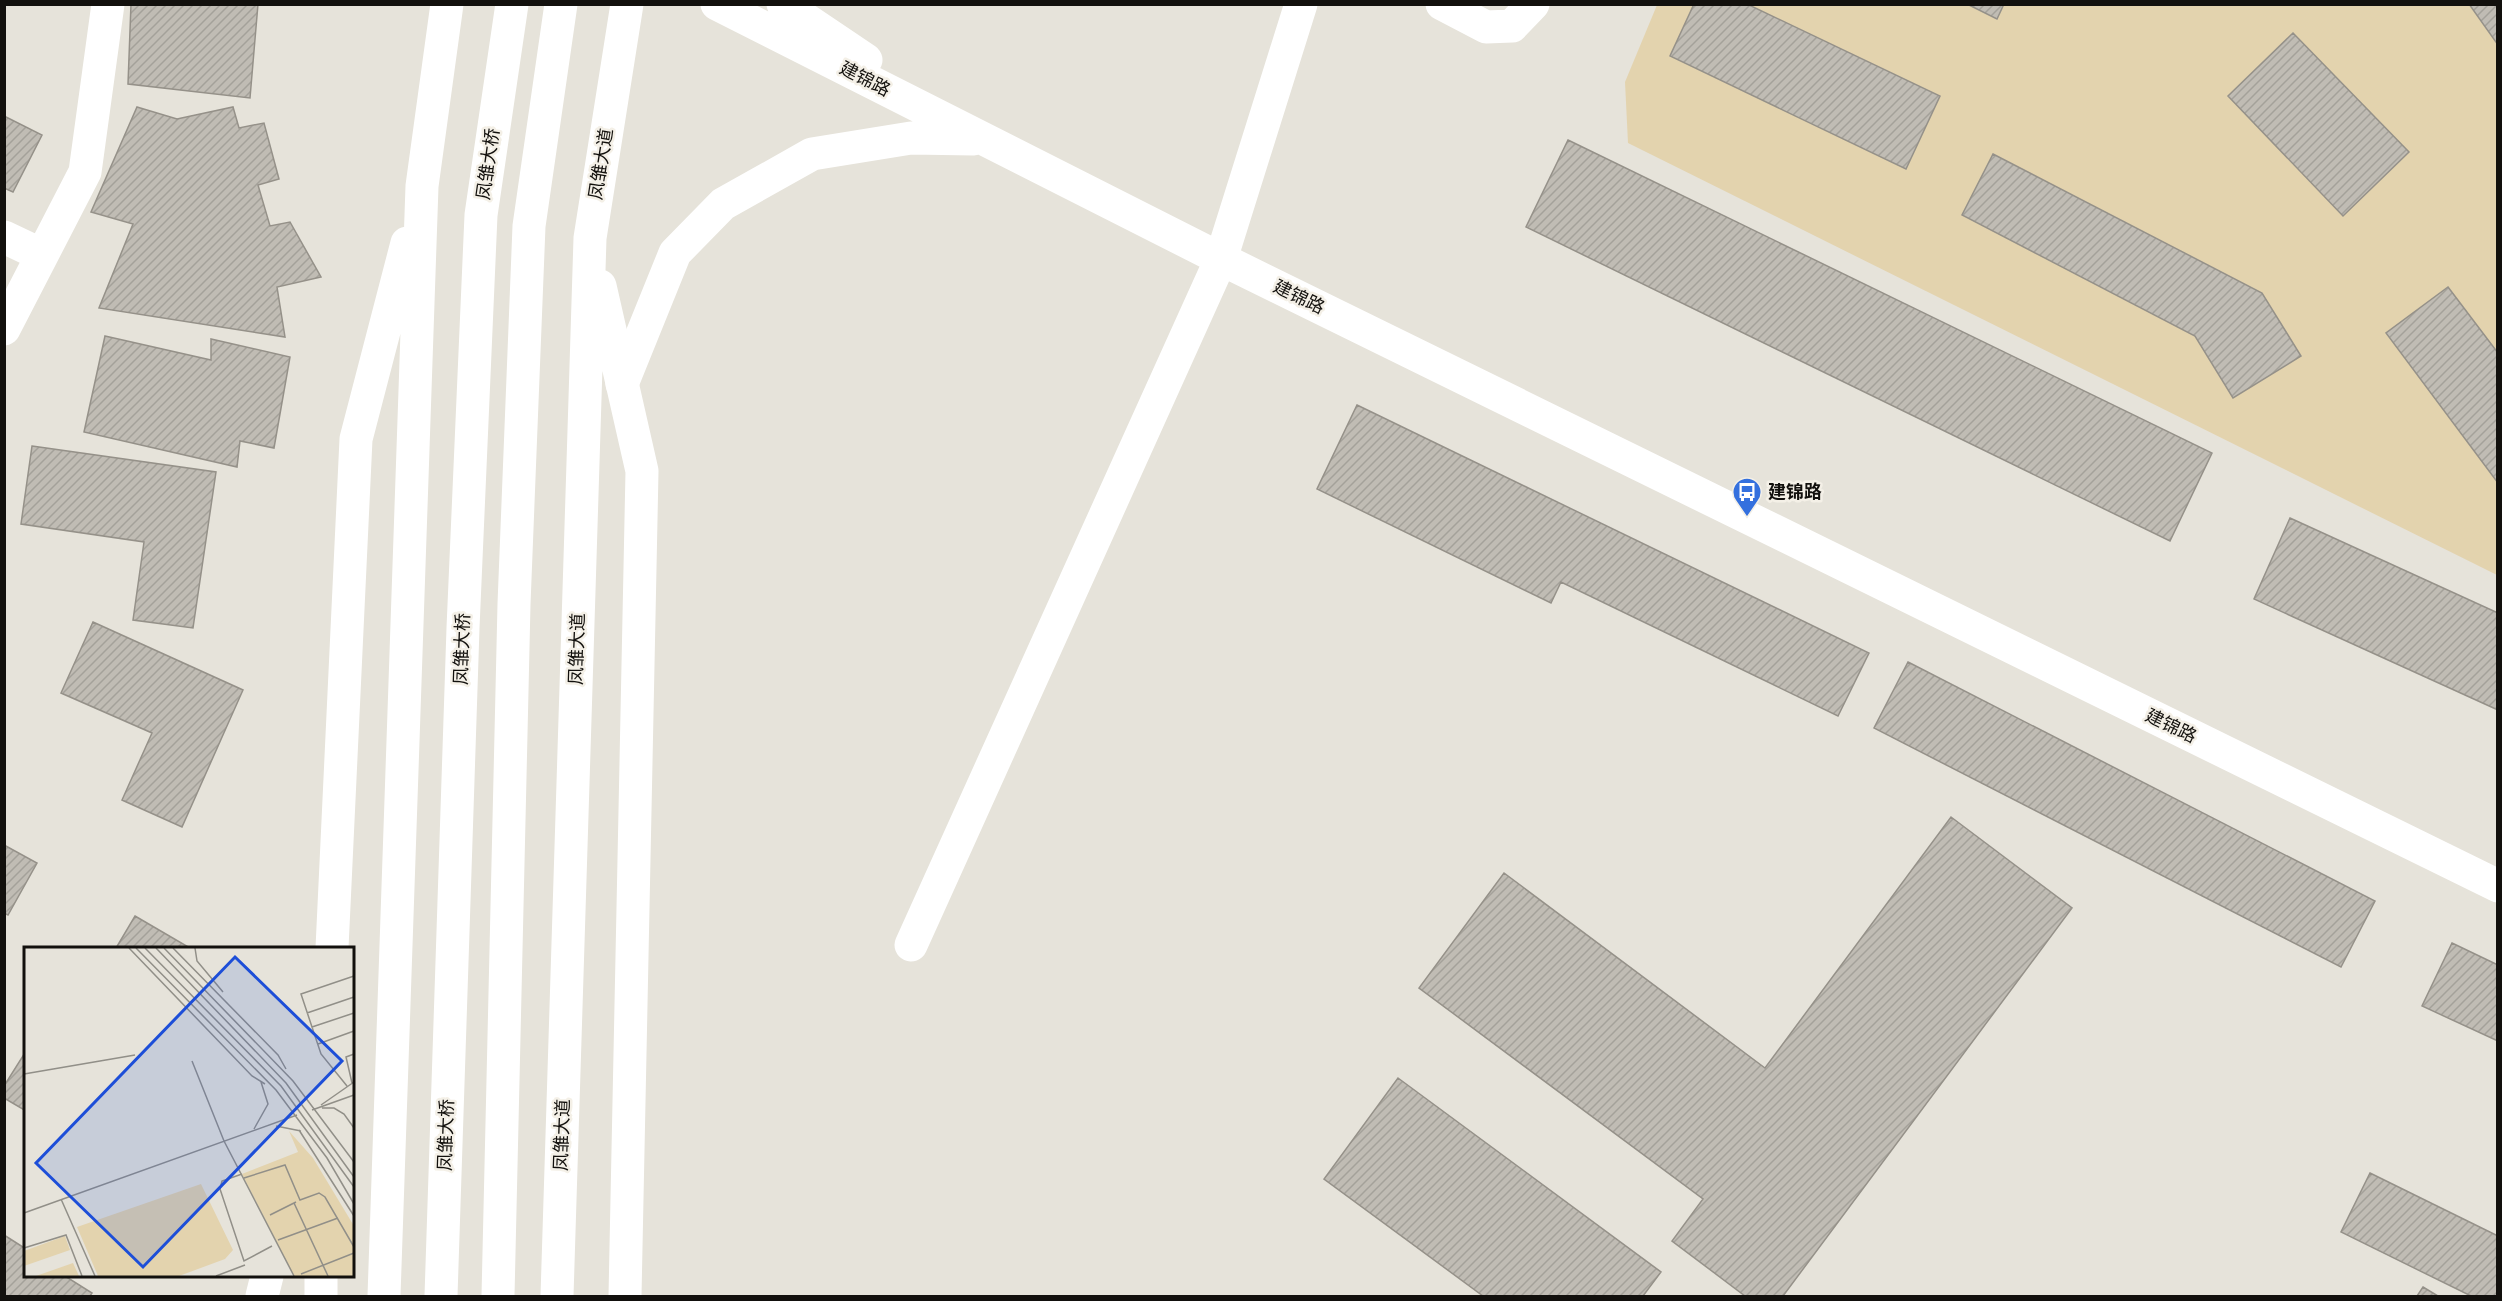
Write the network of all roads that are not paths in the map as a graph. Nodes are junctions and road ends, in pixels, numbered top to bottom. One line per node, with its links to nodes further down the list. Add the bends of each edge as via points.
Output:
1 (108, 4): 15 (main road, via 85,172)
2 (447, 4): 12 (main road)
3 (512, 4): 27 (main road, 凤雏大桥, via 481,214 462,640)
4 (561, 4): 28 (main road, via 529,238 514,604)
5 (627, 4): 14 (main road, 凤雏大道)
6 (717, 4): 11 (main road, 建锦路)
7 (783, 4): 11 (main road)
8 (1301, 4): 16 (main road)
9 (1442, 4): 10 (main road, via 1486,27 1512,26)
10 (1533, 4)
11 (984, 140): 16 (main road, 建锦路); 18 (main road, via 911,138 812,154 723,204 675,253)
12 (422, 186): 21 (main road, via 356,439); 26 (main road)
13 (4, 237): 15 (main road)
14 (590, 238): 18 (main road); 29 (main road, 凤雏大道)
15 (42, 255): 17 (main road)
16 (1221, 259): 19 (main road, 建锦路); 20 (main road)
17 (4, 329)
18 (622, 384): 30 (main road, via 642,471)
19 (2498, 886)
20 (911, 945)
21 (332, 947)
22 (267, 1277): 24 (main road)
23 (321, 1277): 25 (main road)
24 (262, 1296)
25 (321, 1296)
26 (384, 1296)
27 (441, 1296)
28 (498, 1296)
29 (557, 1296)
30 (625, 1296)

